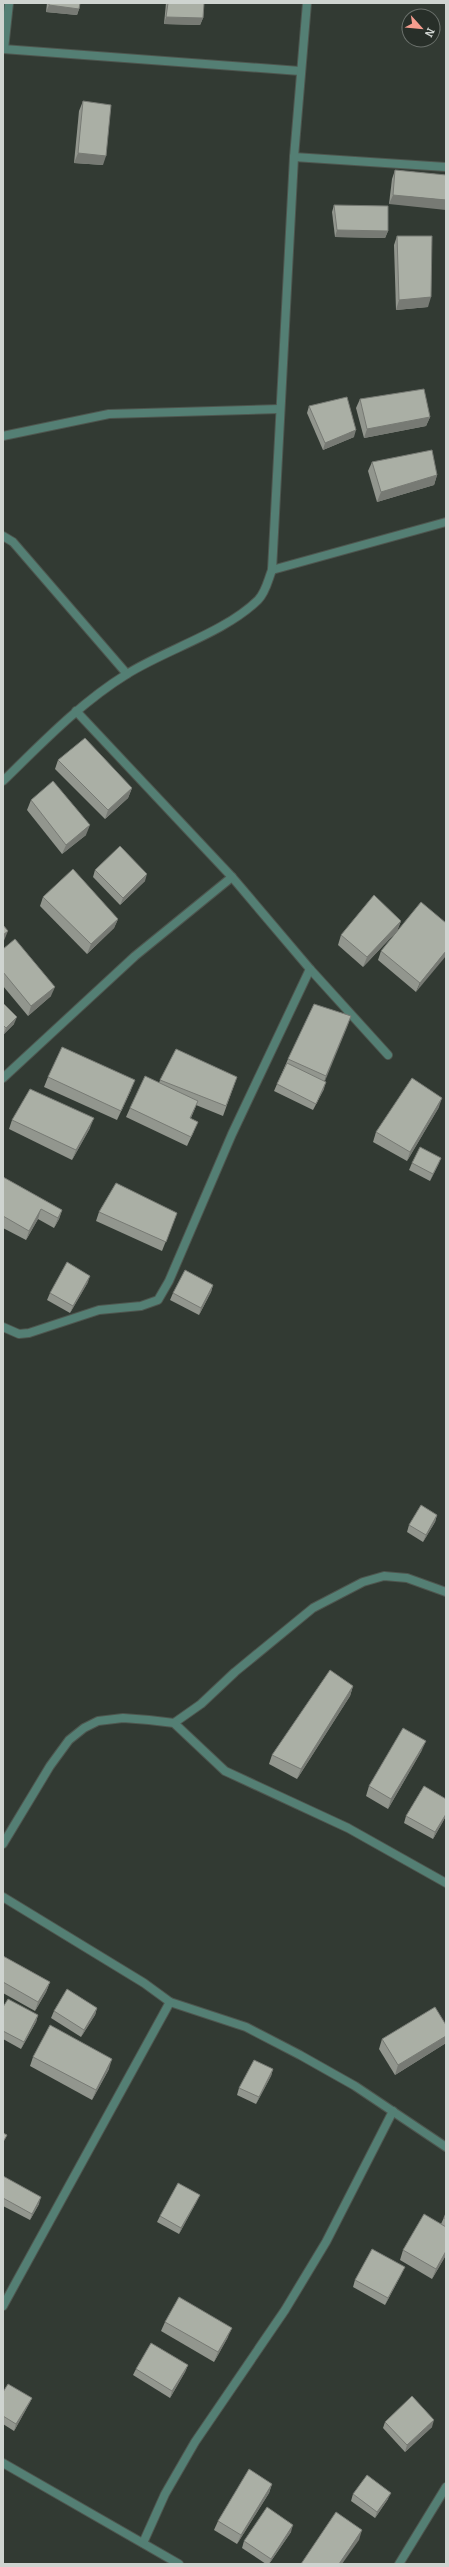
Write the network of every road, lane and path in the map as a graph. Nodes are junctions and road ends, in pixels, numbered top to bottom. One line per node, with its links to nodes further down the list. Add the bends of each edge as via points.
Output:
1 (9, 3): 3 (street)
2 (307, 3): 4 (street)
3 (4, 49): 4 (street)
4 (300, 71): 5 (street)
5 (294, 157): 6 (street); 7 (street)
6 (446, 167)
7 (280, 409): 8 (street, via 109,414); 11 (street)
8 (3, 436)
9 (446, 522): 11 (street)
10 (3, 536): 12 (street, via 13,542)
11 (272, 570): 12 (street, via 258,599 230,620)
12 (127, 674): 13 (street)
13 (76, 712): 14 (street); 15 (street)
14 (3, 781)
15 (232, 877): 16 (street); 18 (street, via 135,956)
16 (310, 969): 17 (street); 19 (street, via 232,1134 169,1281 158,1300 141,1306 99,1310 29,1333 18,1334)
17 (388, 1055)
18 (3, 1078)
19 (3, 1327)
20 (446, 1592): 21 (street, via 407,1578 384,1576 363,1582 313,1608 234,1672 201,1704)
21 (174, 1723): 22 (street, via 123,1718 98,1721 84,1728 70,1740 50,1766); 23 (street, via 225,1771 348,1828)
22 (3, 1844)
23 (446, 1883)
24 (3, 1897): 25 (street, via 144,1983)
25 (170, 2002): 26 (street, via 246,2028 355,2086); 28 (street)
26 (394, 2111): 27 (street); 31 (street, via 326,2242 276,2323 195,2442 165,2494)
27 (446, 2147)
28 (3, 2306)
29 (3, 2463): 31 (street)
30 (446, 2487): 33 (street)
31 (143, 2543): 32 (street)
32 (179, 2564)
33 (399, 2564)

